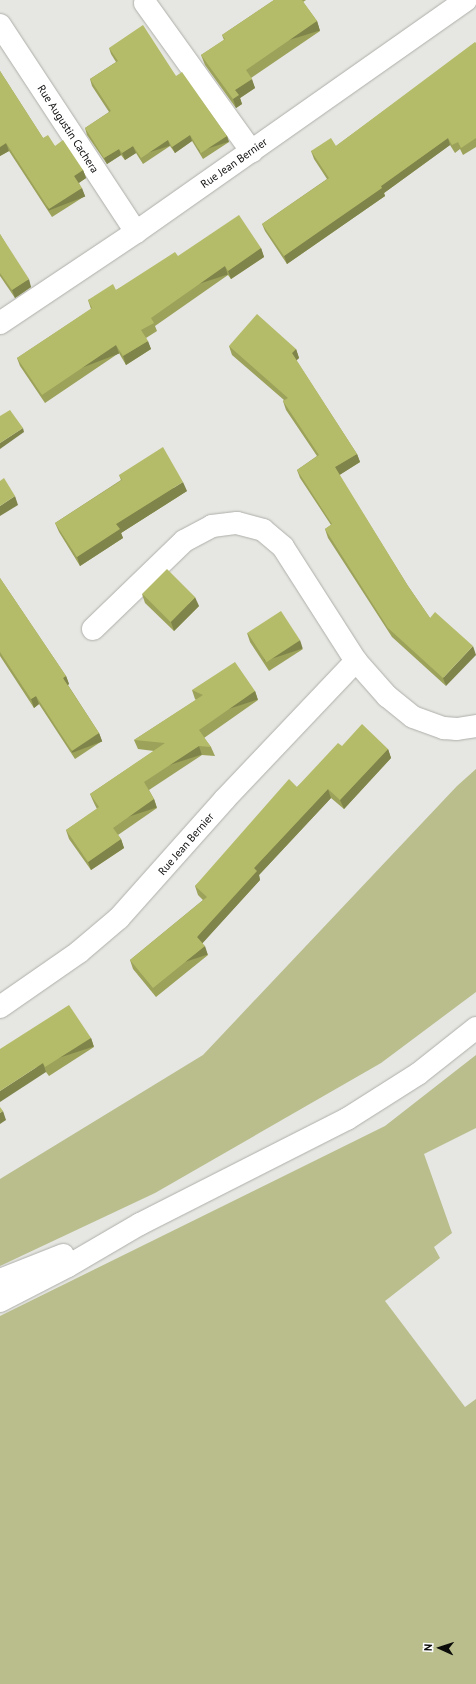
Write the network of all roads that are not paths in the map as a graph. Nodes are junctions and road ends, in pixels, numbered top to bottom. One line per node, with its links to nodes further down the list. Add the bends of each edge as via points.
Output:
1 (466, 0): 4 (street, Rue Jean Bernier)
2 (145, 3): 4 (street)
3 (0, 25): 5 (street, Rue Augustin Cachera)
4 (252, 152): 5 (street, Rue Jean Bernier)
5 (136, 232): 6 (street, Rue Jean Bernier)
6 (0, 323)
7 (93, 629): 8 (street, via 184,541 212,526 237,523 263,530 283,547)
8 (356, 661): 9 (street, via 383,692 413,717 444,728); 10 (street, Rue Jean Bernier, via 224,800 119,918 79,952)
9 (476, 726)
10 (0, 1007)
11 (476, 1028): 12 (street, via 418,1074 347,1119)
12 (140, 1224): 13 (street); 14 (street, via 68,1266)
13 (0, 1280)
14 (0, 1301)

